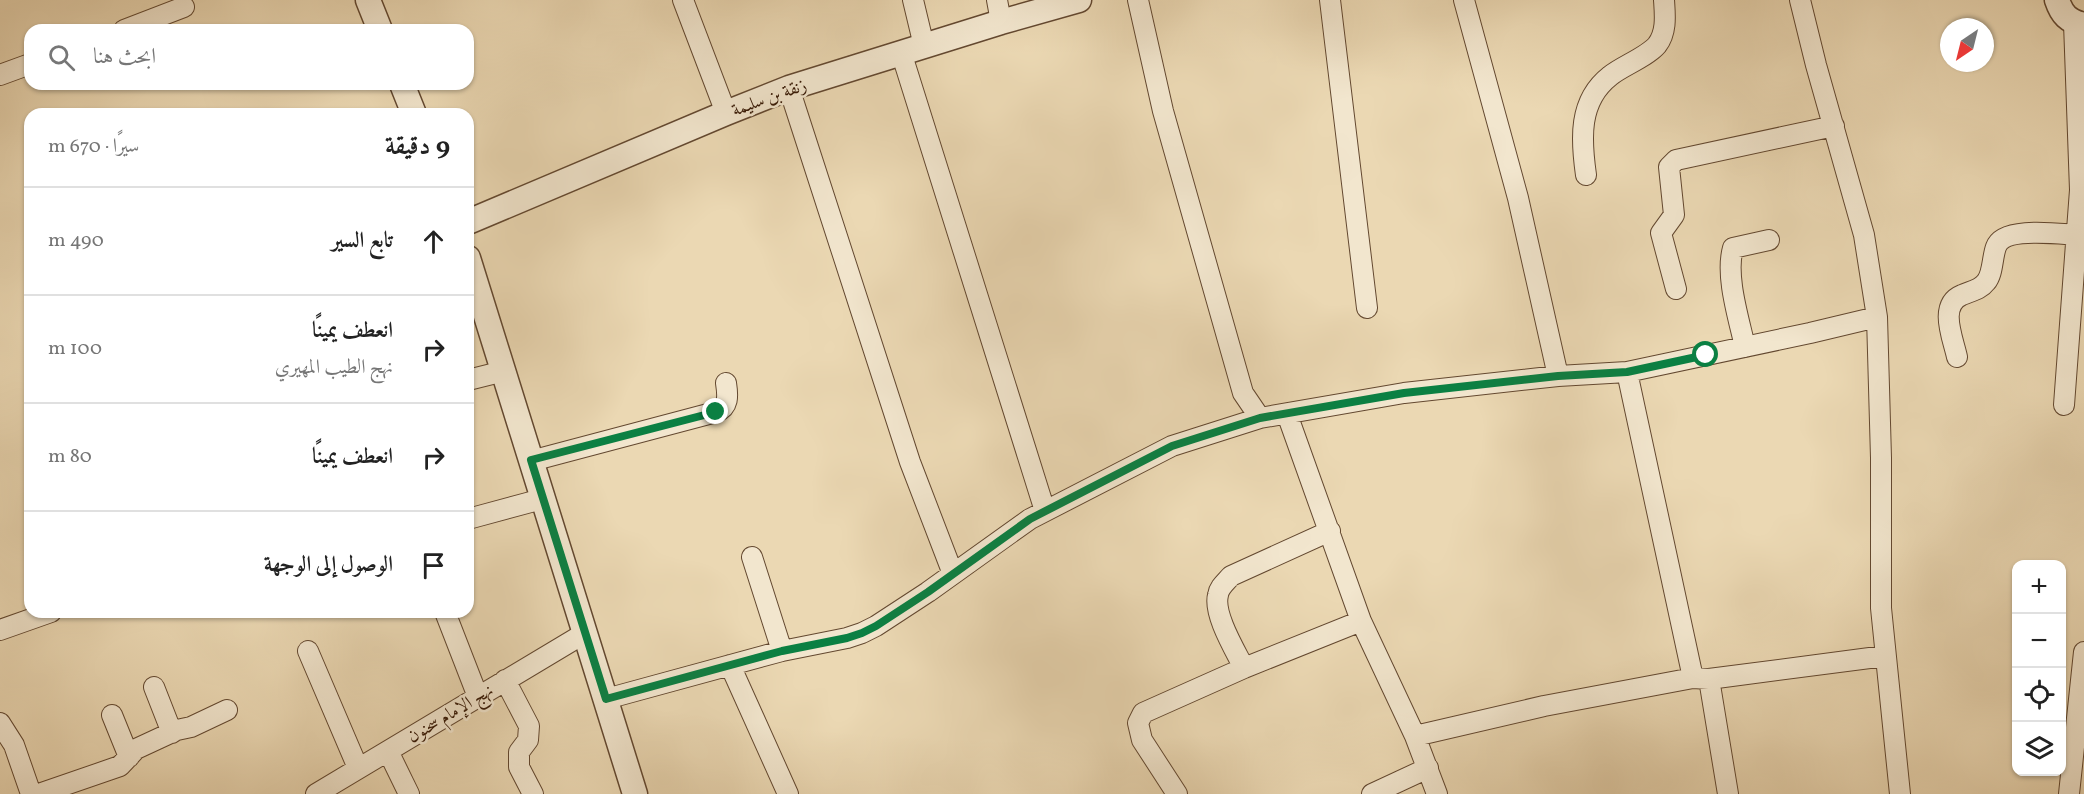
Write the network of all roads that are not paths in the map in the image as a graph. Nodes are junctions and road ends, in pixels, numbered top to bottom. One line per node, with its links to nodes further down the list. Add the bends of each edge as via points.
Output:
1 (368, 0): 14 (street)
2 (683, 0): 22 (street)
3 (913, 0): 16 (street)
4 (1080, 0): 12 (street, زنقة بن سليمة)
5 (1138, 0): 41 (street, via 1163,111 1243,393)
6 (1330, 0): 30 (street)
7 (1464, 0): 36 (street, via 1518,198)
8 (1664, 0): 24 (street, via 1665,28 1657,45 1610,76 1587,107 1582,128)
9 (1800, 0): 23 (street)
10 (2057, 0): 15 (street, via 2062,14)
11 (184, 7): 13 (street)
12 (999, 11): 16 (street, زنقة بن سليمة)
13 (140, 24)
14 (378, 24)
15 (2079, 24): 26 (street)
16 (912, 49): 19 (street, زنقة بن سليمة); 44 (street)
17 (24, 66): 18 (street)
18 (0, 75)
19 (789, 88): 22 (street, زنقة بن سليمة); 48 (street, via 910,462)
20 (404, 90): 21 (street)
21 (412, 108)
22 (726, 112): 25 (street, زنقة بن سليمة)
23 (1834, 126): 29 (street, via 1676,160 1669,167 1674,215 1661,233); 31 (street, via 1864,235)
24 (1586, 175)
25 (474, 219)
26 (2078, 235): 33 (street, via 2032,233 2006,236 1997,242 1989,278 1981,288 1955,298 1949,306); 39 (street)
27 (1769, 240): 32 (street, via 1733,248 1731,255 1733,291)
28 (474, 277): 34 (street)
29 (1676, 290)
30 (1367, 308)
31 (1877, 317): 32 (street); 57 (street)
32 (1745, 347): 35 (street)
33 (1957, 357)
34 (504, 371): 37 (street); 42 (street)
35 (1627, 372): 36 (street); 60 (street)
36 (1558, 376): 40 (street, via 1404,393)
37 (474, 378)
38 (726, 383): 42 (street, via 727,402 716,412)
39 (2064, 405)
40 (1287, 414): 41 (street); 46 (street)
41 (1260, 418): 44 (street, via 1172,446)
42 (531, 460): 43 (street)
43 (542, 499): 45 (street); 53 (street)
44 (1045, 511): 48 (street)
45 (474, 517)
46 (1330, 531): 51 (street); 59 (street, via 1231,576 1222,586 1216,608)
47 (752, 557): 55 (street)
48 (953, 574): 55 (street, via 862,633)
49 (34, 618): 52 (street)
50 (447, 618): 63 (street)
51 (1360, 621): 59 (street); 70 (street)
52 (0, 630)
53 (585, 633): 61 (street, نهج الإمام سحنون); 64 (street)
54 (308, 651): 73 (street)
55 (782, 651): 58 (street)
56 (2084, 652): 65 (street)
57 (1885, 656): 60 (street); 84 (street)
58 (730, 665): 64 (street); 79 (street)
59 (1244, 668): 80 (street, via 1143,713 1138,723 1142,740)
60 (1701, 679): 70 (street, via 1544,706); 83 (street)
61 (505, 680): 63 (street, نهج الإمام سحنون); 77 (street, via 529,726 528,740 519,752 519,767)
62 (153, 687): 69 (street)
63 (478, 698): 71 (street, نهج الإمام سحنون)
64 (606, 699): 78 (street)
65 (2080, 707): 85 (street)
66 (227, 710): 69 (street)
67 (112, 715): 72 (street)
68 (0, 723): 72 (street, via 14,745 30,791 39,794 120,766)
69 (172, 733): 72 (street, via 136,749)
70 (1415, 736): 74 (street)
71 (388, 751): 73 (street, نهج الإمام سحنون); 76 (street)
72 (129, 757)
73 (358, 768): 75 (street, نهج الإمام سحنون)
74 (1428, 768): 81 (street); 82 (street)
75 (316, 794)
76 (410, 794)
77 (532, 794)
78 (635, 794)
79 (788, 794)
80 (1177, 794)
81 (1372, 794)
82 (1437, 794)
83 (1728, 794)
84 (1900, 794)
85 (2069, 794)

